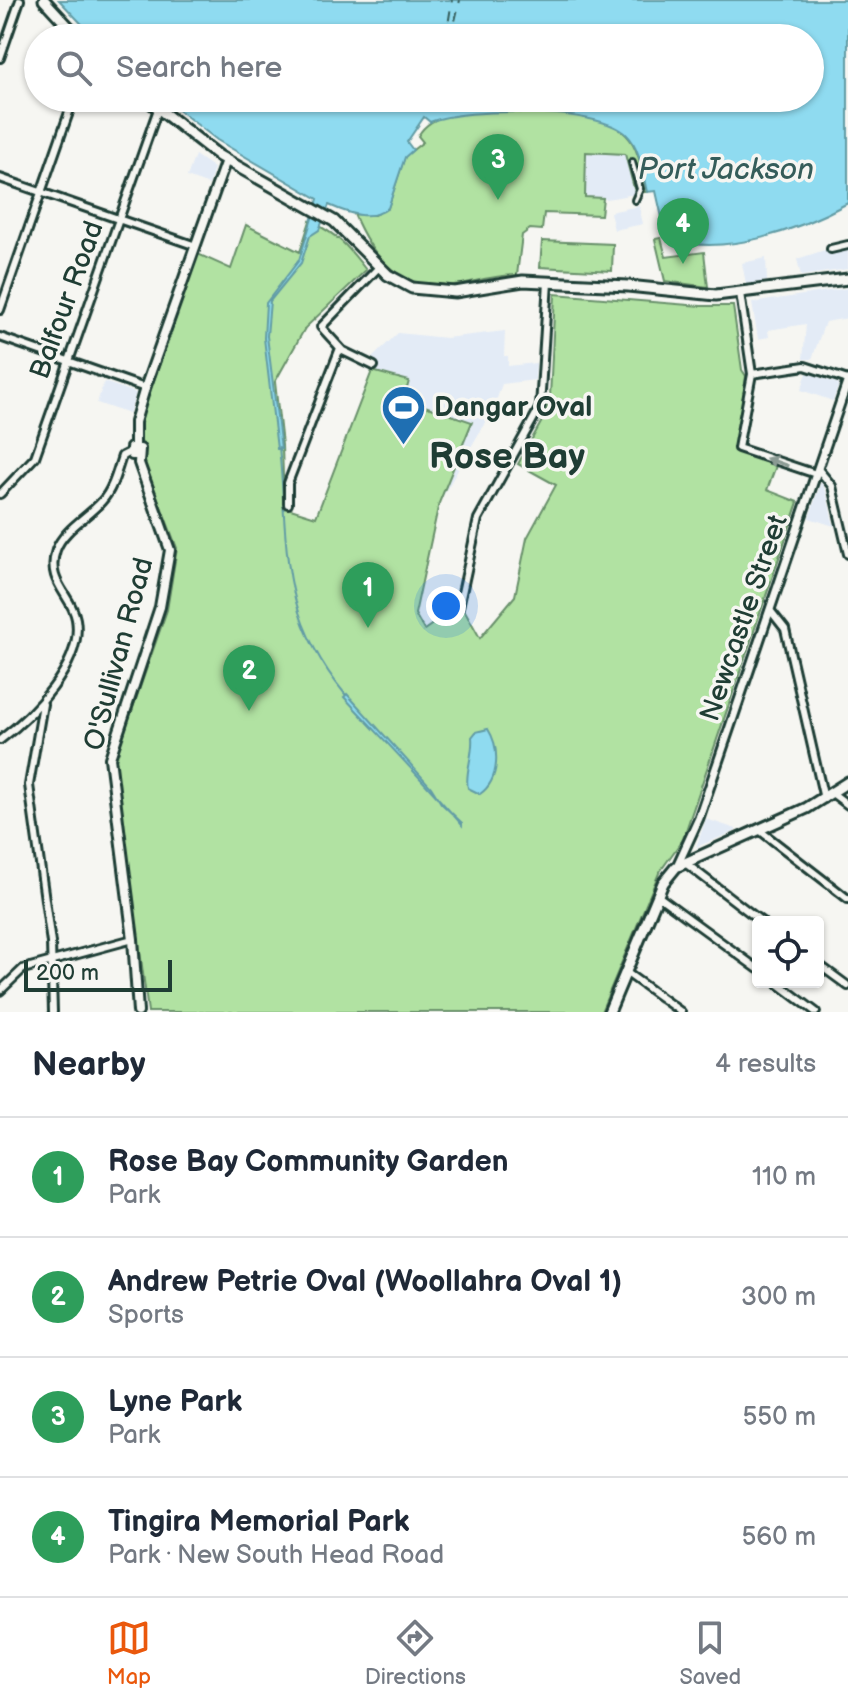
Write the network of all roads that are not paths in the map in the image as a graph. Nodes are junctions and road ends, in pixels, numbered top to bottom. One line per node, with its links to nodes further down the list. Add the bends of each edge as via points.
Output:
1 (20, 0): 4 (street)
2 (44, 0): 3 (main road)
3 (66, 24)
4 (0, 58)
5 (69, 112): 11 (street)
6 (157, 112): 13 (street, Balfour Road)
7 (162, 112): 8 (main road)
8 (226, 160): 15 (main road, O'Sullivan Road); 17 (main road, via 325,216)
9 (632, 162): 12 (street, via 640,189)
10 (0, 178): 11 (street)
11 (42, 193): 13 (street); 21 (street)
12 (635, 200)
13 (119, 219): 15 (street); 24 (street, Balfour Road)
14 (848, 245): 16 (street)
15 (196, 246): 28 (main road, O'Sullivan Road)
16 (831, 249)
17 (379, 267): 19 (main road, via 403,285 435,292 500,282); 23 (street, via 321,327)
18 (848, 279): 20 (main road)
19 (548, 282): 20 (main road, via 707,296); 34 (street, via 540,407 478,519)
20 (740, 293): 26 (street)
21 (0, 310)
22 (0, 337): 24 (street)
23 (340, 348): 25 (street); 32 (street, via 288,483)
24 (69, 360): 28 (street); 31 (street, Balfour Road, via 33,461)
25 (374, 366)
26 (752, 374): 27 (street, via 805,366); 30 (street, one-way to 26, via 738,448)
27 (848, 380): 30 (street, Newcastle Street)
28 (145, 388): 29 (main road, O'Sullivan Road, via 135,422)
29 (134, 451): 36 (street, via 122,456 105,498 56,550 58,589 76,616 76,633 65,667); 48 (main road, O'Sullivan Road, via 170,550 160,607 110,758)
30 (817, 472): 33 (street, via 832,486); 35 (street, Newcastle Street)
31 (0, 494)
32 (288, 504)
33 (848, 554)
34 (459, 607)
35 (770, 610): 39 (street, via 785,629); 41 (street, Newcastle Street)
36 (43, 701): 37 (street); 49 (street, via 29,785)
37 (0, 740)
38 (848, 782): 39 (main road)
39 (828, 796): 40 (street); 42 (main road)
40 (848, 805)
41 (699, 818): 43 (street, via 690,850); 44 (street, Newcastle Street)
42 (758, 829): 43 (main road); 46 (street)
43 (700, 854): 44 (main road)
44 (680, 865): 45 (main road); 47 (street)
45 (658, 896): 50 (street); 52 (main road)
46 (848, 899)
47 (753, 916)
48 (133, 939): 49 (street); 57 (main road, O'Sullivan Road)
49 (51, 961): 55 (street, via 21,970); 56 (street)
50 (752, 965)
51 (824, 968): 53 (street)
52 (627, 973): 58 (main road); 59 (street)
53 (848, 986)
54 (784, 988): 60 (street)
55 (0, 991)
56 (53, 1012)
57 (138, 1012)
58 (609, 1012)
59 (681, 1012)
60 (816, 1012)

